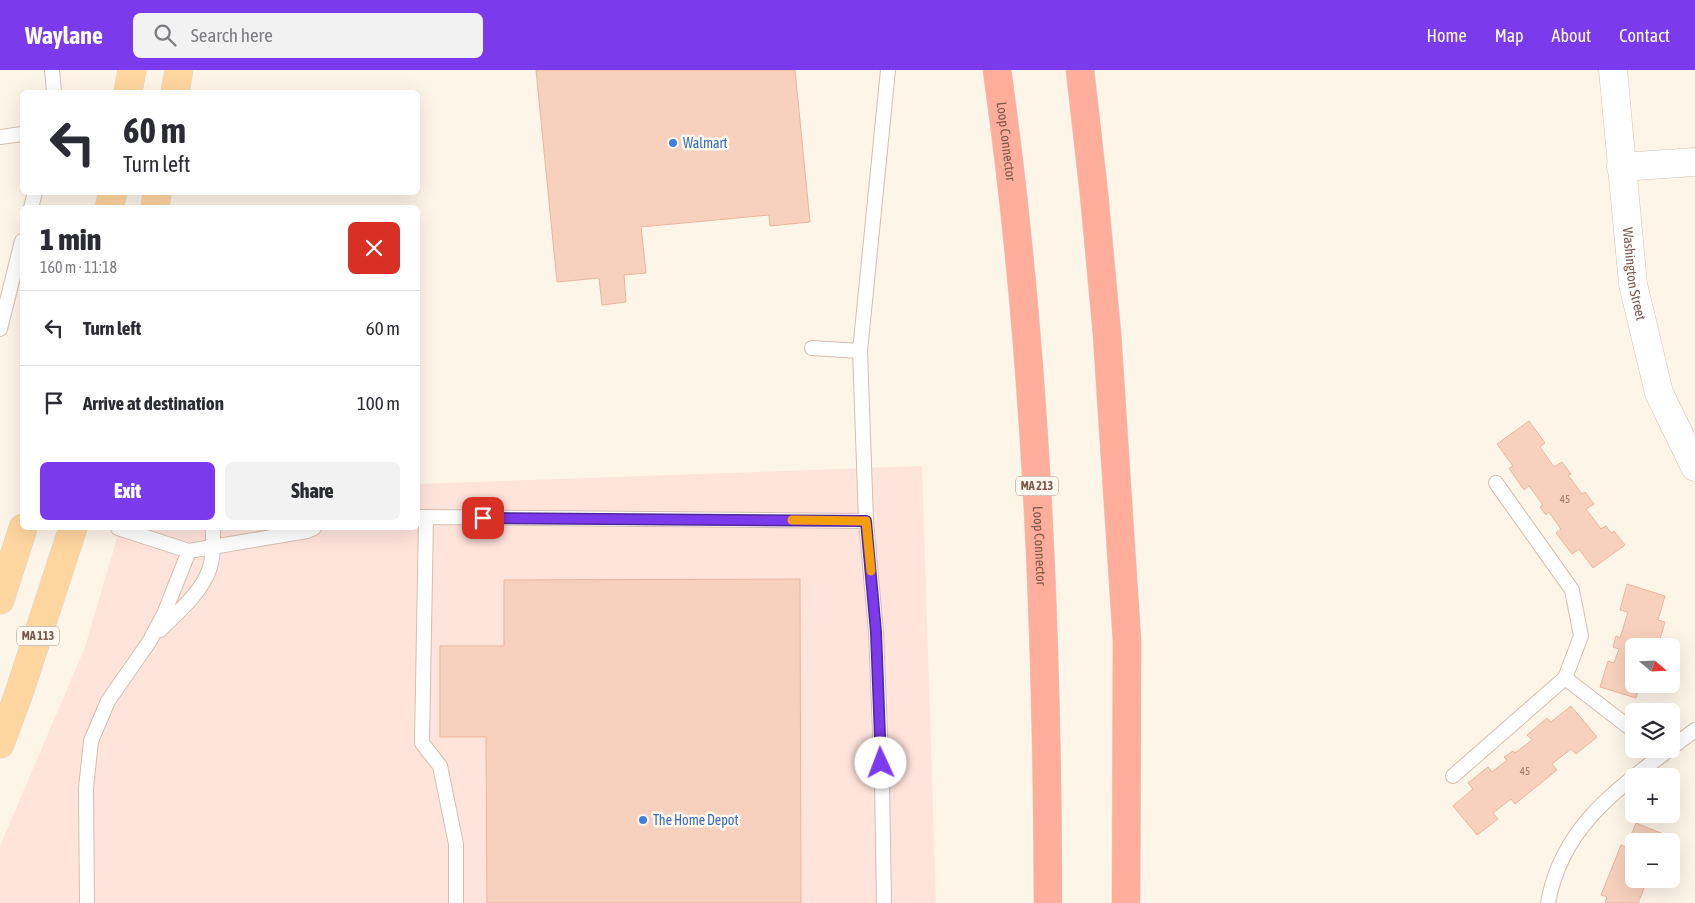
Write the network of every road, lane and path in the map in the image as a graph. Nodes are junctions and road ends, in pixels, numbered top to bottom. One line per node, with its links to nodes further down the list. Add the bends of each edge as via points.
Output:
1 (52, 70): 8 (lane)
2 (132, 70): 9 (main road)
3 (179, 70): 10 (main road)
4 (888, 70): 18 (lane)
5 (997, 70): 42 (highway, Loop Connector / MA 213, via 1010,163 1028,355 1041,544)
6 (1080, 70): 43 (highway, via 1107,334 1127,641)
7 (1612, 70): 14 (street, Washington Street)
8 (54, 90)
9 (128, 90)
10 (175, 90)
11 (20, 134): 12 (lane)
12 (0, 137)
13 (1695, 162): 14 (street)
14 (1621, 167): 19 (street, Washington Street, via 1633,284 1659,394)
15 (20, 249): 16 (lane)
16 (0, 329)
17 (812, 348): 18 (lane)
18 (860, 351): 22 (lane)
19 (1695, 467)
20 (1496, 483): 32 (lane, via 1572,590 1582,636)
21 (422, 517): 22 (lane); 40 (lane, via 422,743 440,766 456,844)
22 (866, 521): 41 (lane, via 876,632)
23 (22, 530): 30 (main road)
24 (72, 530): 36 (main road, MA 113)
25 (124, 530): 29 (lane)
26 (213, 530): 28 (lane)
27 (309, 530): 28 (lane)
28 (213, 546): 29 (lane); 31 (lane, via 205,579)
29 (189, 551): 31 (lane)
30 (0, 600)
31 (150, 642): 39 (lane, via 108,701 91,741 86,788)
32 (1565, 678): 33 (lane); 38 (lane)
33 (1625, 724)
34 (1695, 730): 35 (lane)
35 (1680, 740)
36 (0, 744)
37 (1655, 758): 44 (lane, via 1609,796 1572,838 1560,862)
38 (1454, 776)
39 (87, 903)
40 (456, 903)
41 (884, 903)
42 (1048, 903)
43 (1126, 903)
44 (1548, 903)

